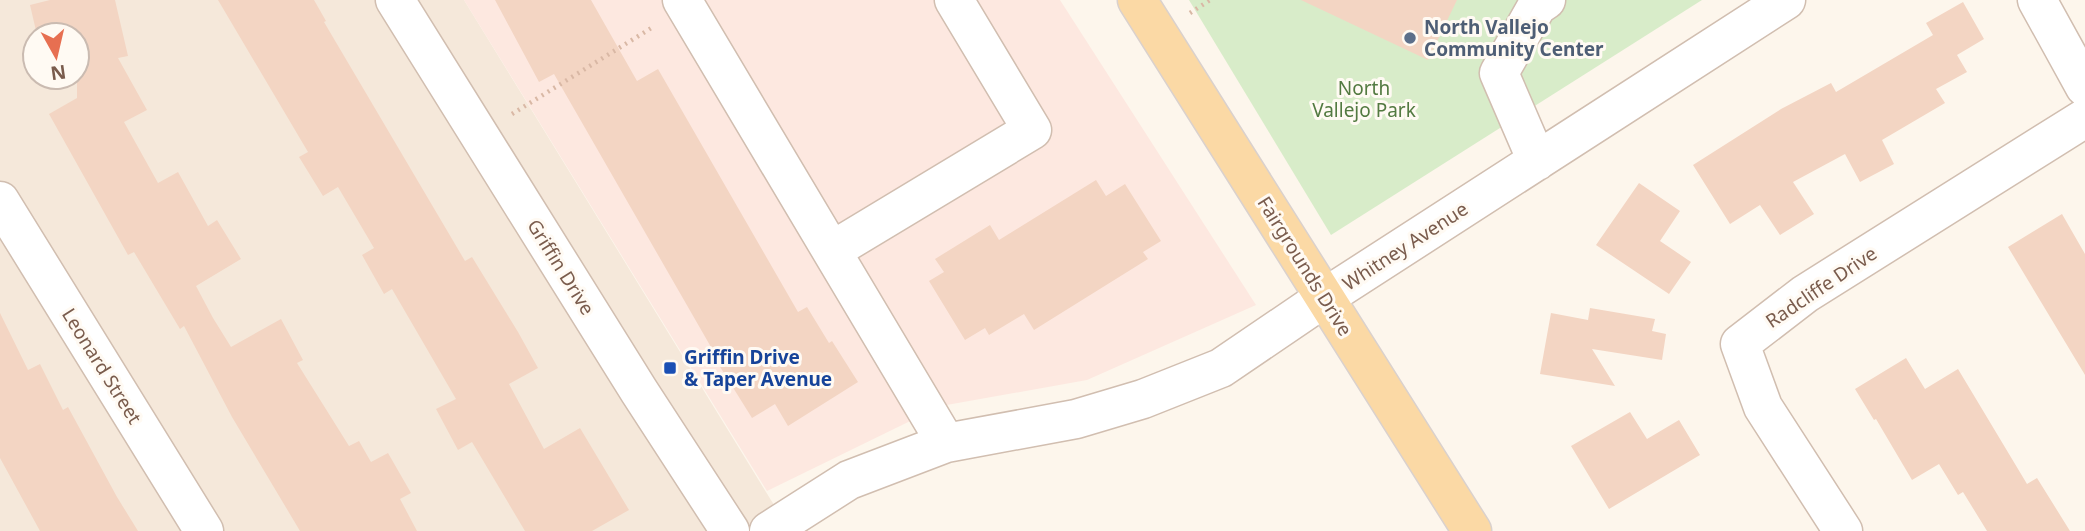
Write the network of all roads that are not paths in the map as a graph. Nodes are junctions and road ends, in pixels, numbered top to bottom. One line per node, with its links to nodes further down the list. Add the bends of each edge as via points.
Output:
1 (395, 0): 16 (street, Griffin Drive)
2 (954, 0): 12 (street, via 1032,130)
3 (1137, 0): 13 (main road, Fairgrounds Drive)
4 (1546, 0): 10 (street, via 1537,6 1499,73)
5 (1786, 0): 10 (street, Whitney Avenue)
6 (2037, 0): 8 (street)
7 (684, 3): 12 (street)
8 (2085, 87)
9 (2085, 118): 19 (street, Radcliffe Drive, via 1805,294 1740,344 1763,407)
10 (1537, 161): 13 (street, Whitney Avenue)
11 (0, 201): 15 (street, Leonard Street)
12 (832, 250): 14 (street)
13 (1325, 298): 14 (street, Whitney Avenue, via 1221,368 1143,399 1076,419); 18 (main road, Fairgrounds Drive)
14 (946, 443): 17 (street, Whitney Avenue, via 849,480)
15 (204, 531)
16 (730, 531)
17 (769, 531)
18 (1472, 531)
19 (1843, 531)

